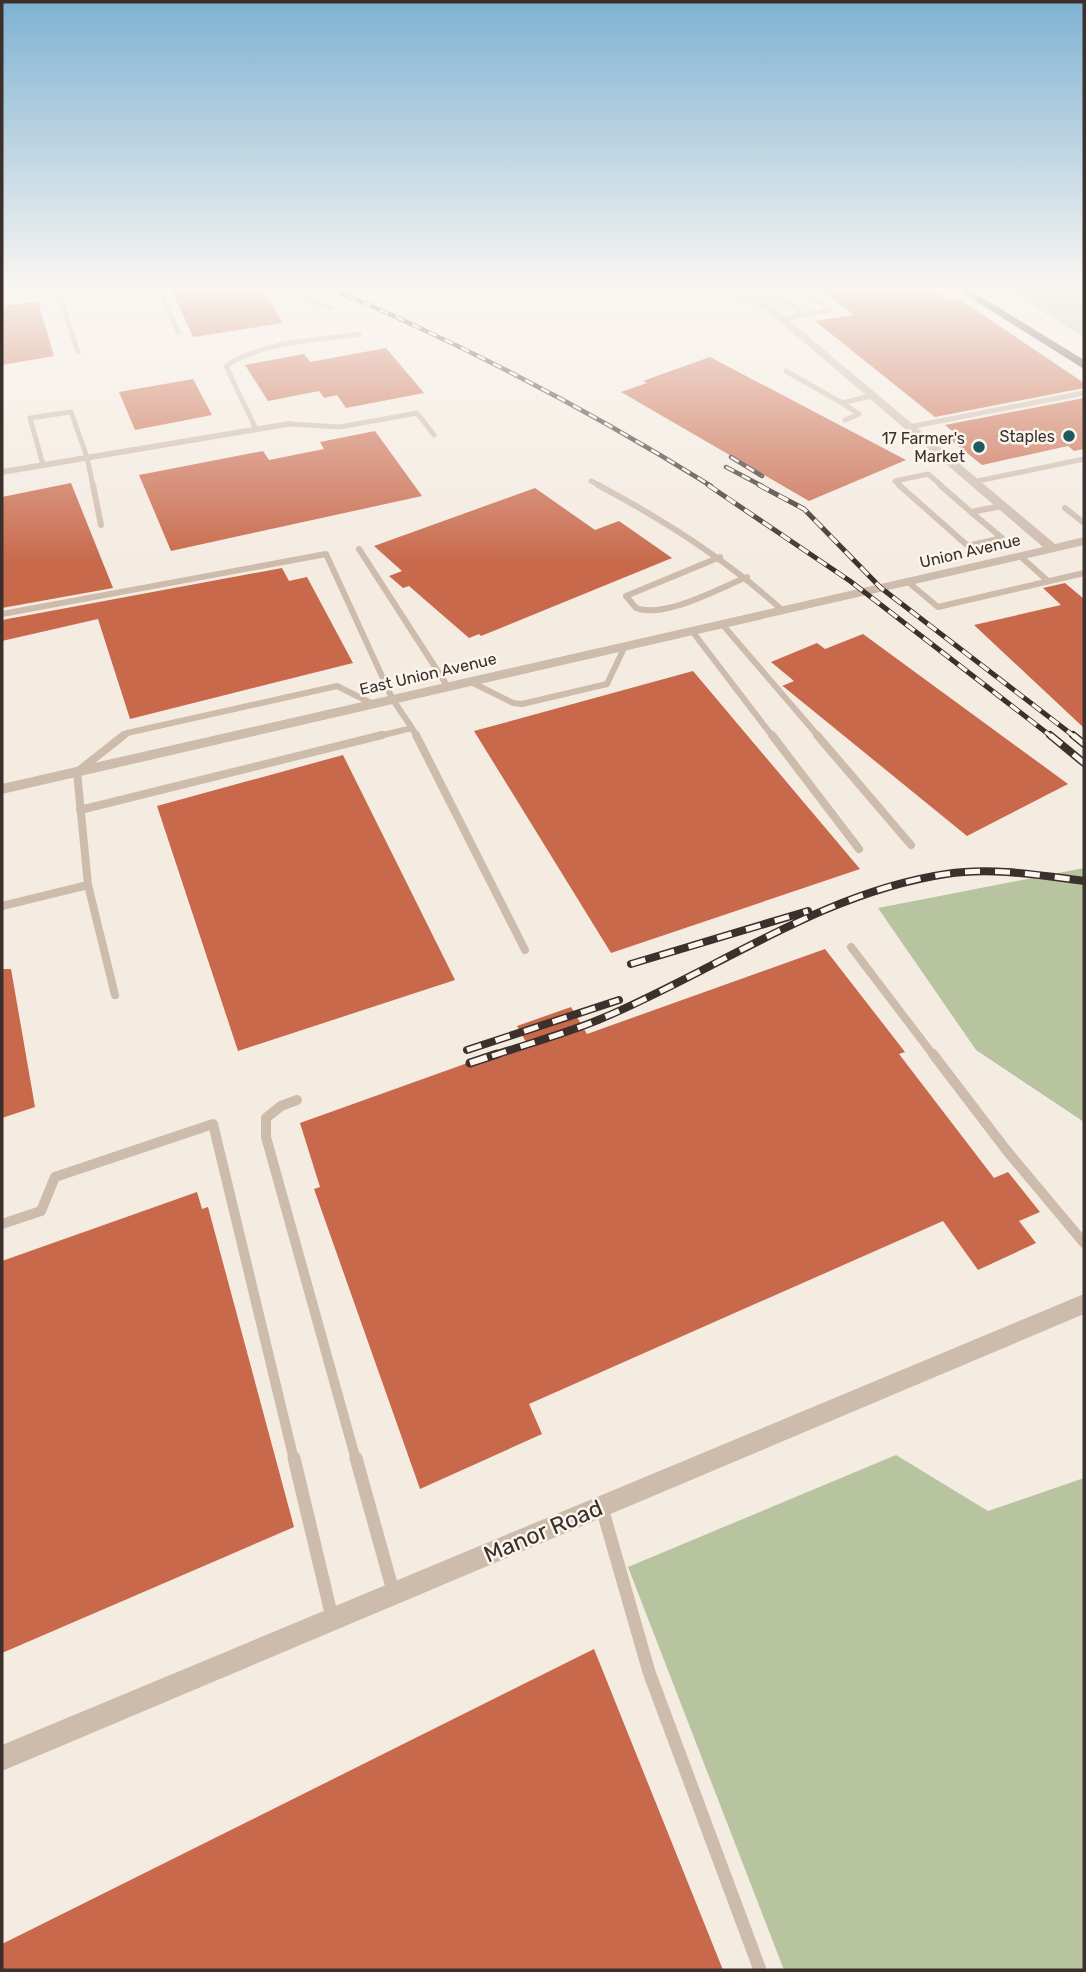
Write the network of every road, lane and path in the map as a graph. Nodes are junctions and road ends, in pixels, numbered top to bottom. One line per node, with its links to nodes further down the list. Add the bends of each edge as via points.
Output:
1 (233, 380): 10 (lane)
2 (802, 380): 6 (lane)
3 (852, 380): 5 (street)
4 (1084, 393): 9 (lane)
5 (871, 396): 6 (lane); 9 (street)
6 (842, 403): 7 (lane, via 859,414)
7 (845, 420)
8 (289, 424): 10 (street); 11 (lane, via 340,427 417,413)
9 (909, 427): 17 (street)
10 (256, 429): 12 (street)
11 (434, 435)
12 (87, 457): 14 (street); 14 (lane, via 71,412 30,418); 22 (lane)
13 (1084, 459): 17 (lane)
14 (43, 465): 15 (street)
15 (2, 472)
16 (591, 481): 27 (lane, via 684,532)
17 (973, 482): 18 (street)
18 (1002, 506): 20 (lane); 25 (street)
19 (1065, 508): 21 (lane)
20 (971, 512): 20 (lane, via 1002,538 968,546 895,481 928,474)
21 (1084, 523)
22 (101, 525)
23 (1084, 541): 25 (street, Union Avenue)
24 (359, 549): 39 (lane)
25 (1054, 549): 26 (street, Union Avenue)
26 (1020, 556): 30 (lane); 31 (street, Union Avenue)
27 (720, 558): 29 (lane); 29 (lane, via 633,591 627,600 637,609 654,611)
28 (1084, 573): 30 (lane)
29 (747, 577): 33 (lane)
30 (1048, 581): 31 (lane, via 938,607)
31 (908, 582): 32 (street, Union Avenue)
32 (863, 592): 33 (street, East Union Avenue)
33 (782, 610): 35 (street, East Union Avenue)
34 (2, 614): 40 (lane, via 326,554)
35 (722, 624): 36 (street, East Union Avenue); 46 (lane)
36 (692, 631): 37 (street, East Union Avenue); 47 (lane)
37 (625, 646): 38 (street, East Union Avenue); 38 (lane, via 607,684 522,704)
38 (471, 682): 39 (street, East Union Avenue)
39 (448, 687): 40 (street, East Union Avenue)
40 (393, 700): 41 (street, East Union Avenue); 42 (lane)
41 (373, 704): 43 (street, East Union Avenue); 43 (lane, via 337,686 127,733)
42 (412, 729): 45 (lane); 51 (lane)
43 (77, 772): 44 (street, East Union Avenue); 45 (lane)
44 (2, 789)
45 (80, 810): 48 (lane)
46 (911, 845)
47 (859, 849)
48 (88, 885): 49 (lane); 52 (lane)
49 (2, 906)
50 (851, 947): 55 (lane, via 1006,1151)
51 (525, 950)
52 (115, 995)
53 (297, 1100): 58 (lane, via 266,1118 266,1137)
54 (2, 1224): 59 (lane, via 41,1211 55,1177 213,1124)
55 (1084, 1243)
56 (1084, 1304): 57 (street, Manor Road)
57 (601, 1506): 58 (street, Manor Road); 61 (lane, via 649,1672)
58 (394, 1593): 59 (street, Manor Road)
59 (332, 1619): 60 (street, Manor Road)
60 (2, 1758)
61 (760, 1970)

